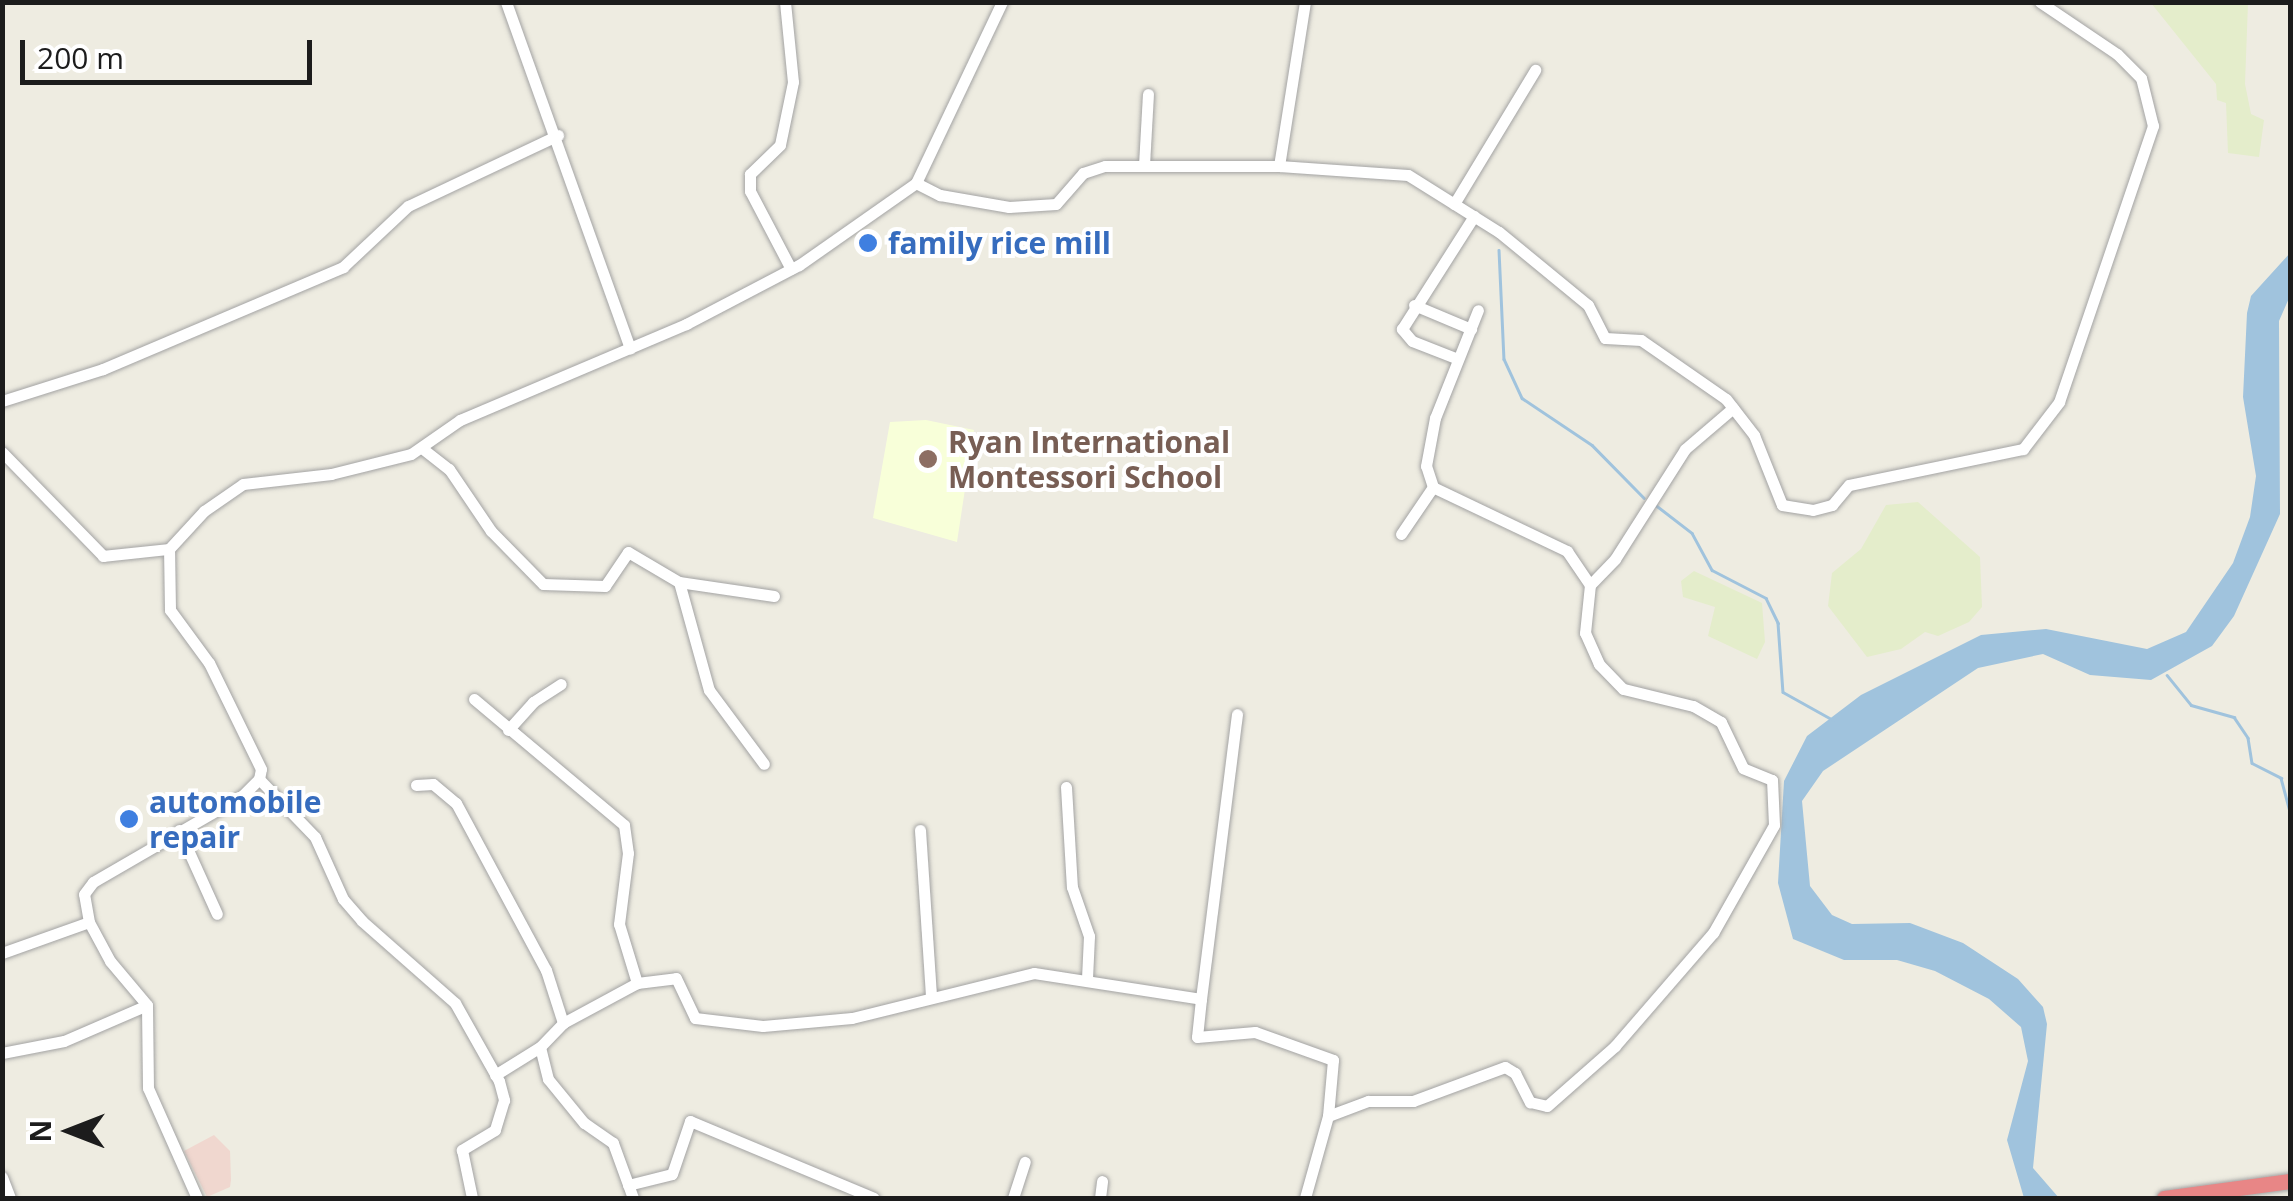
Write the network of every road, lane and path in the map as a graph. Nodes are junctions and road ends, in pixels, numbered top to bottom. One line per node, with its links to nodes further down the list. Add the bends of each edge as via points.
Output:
1 (506, 2): 8 (street)
2 (786, 2): 14 (street, via 793,82 780,146 750,174 750,192)
3 (1002, 2): 11 (street, via 992,36)
4 (1304, 2): 10 (street)
5 (2040, 2): 21 (street, via 2141,78 2153,126 2059,402 2023,449 1850,484 1832,505 1813,510 1782,505 1754,435)
6 (1535, 70): 12 (street)
7 (1148, 94): 9 (street)
8 (558, 135): 18 (street); 20 (street, via 408,206 343,267 103,370)
9 (1144, 165): 10 (street); 11 (street, via 1083,173 1056,204 1009,206 940,195)
10 (1279, 166): 12 (street, via 1408,175)
11 (916, 182): 14 (street)
12 (1454, 204): 13 (street)
13 (1474, 216): 15 (street); 21 (street, via 1588,305 1605,338 1641,340 1675,358)
14 (791, 269): 18 (street)
15 (1414, 305): 17 (street); 19 (street, via 1402,334)
16 (1478, 310): 17 (street)
17 (1471, 328): 19 (street)
18 (630, 348): 22 (street, via 460,420)
19 (1458, 358): 24 (street, via 1430,443 1427,478)
20 (2, 401)
21 (1733, 408): 28 (street, via 1685,448 1615,559)
22 (423, 449): 26 (street, via 331,474 243,484 204,510); 27 (street, via 449,469 491,531 544,584 606,586 628,546)
23 (2, 452): 26 (street, via 104,556)
24 (1434, 487): 25 (street); 28 (street, via 1567,552)
25 (1401, 534)
26 (170, 549): 35 (street, via 170,610 209,662 261,769)
27 (679, 582): 29 (street); 34 (street, via 708,690)
28 (1590, 585): 52 (street, via 1584,633 1599,664 1622,688 1693,706 1721,722 1744,768 1772,780 1772,838 1713,933 1615,1046 1548,1106 1530,1102 1516,1073 1504,1067 1413,1100 1368,1100)
29 (774, 596)
30 (560, 684): 33 (street)
31 (474, 699): 33 (street)
32 (1237, 714): 46 (street)
33 (508, 730): 44 (street, via 581,782 624,825 628,853 619,924)
34 (764, 764)
35 (259, 779): 38 (street, via 243,795); 51 (street, via 314,838 352,910 455,1003)
36 (416, 785): 48 (street, via 433,784 456,803 546,970)
37 (1066, 787): 43 (street, via 1072,887 1089,936)
38 (178, 830): 40 (street); 41 (street, via 92,882 84,894)
39 (920, 830): 45 (street)
40 (217, 914)
41 (88, 922): 42 (street); 47 (street)
42 (2, 954)
43 (1086, 978): 45 (street, via 1034,972); 46 (street)
44 (637, 983): 45 (street, via 676,978 695,1018 763,1026 852,1018); 48 (street)
45 (930, 994)
46 (1200, 999): 52 (street, via 1197,1037 1255,1032 1333,1060)
47 (148, 1005): 50 (street, via 64,1041); 59 (street, via 148,1088)
48 (563, 1023): 49 (street)
49 (540, 1046): 51 (street); 57 (street, via 548,1079 584,1123 613,1143)
50 (2, 1053)
51 (495, 1074): 60 (street, via 504,1100 501,1118 495,1130 462,1150)
52 (1328, 1116): 65 (street)
53 (1024, 1162): 63 (street)
54 (2, 1177): 58 (street)
55 (1102, 1180): 64 (street)
56 (2290, 1181): 66 (highway)
57 (628, 1185): 61 (street); 62 (street, via 672,1174 690,1121)
58 (10, 1198)
59 (197, 1198)
60 (472, 1198)
61 (633, 1198)
62 (874, 1198)
63 (1013, 1198)
64 (1100, 1198)
65 (1304, 1198)
66 (2164, 1198)

